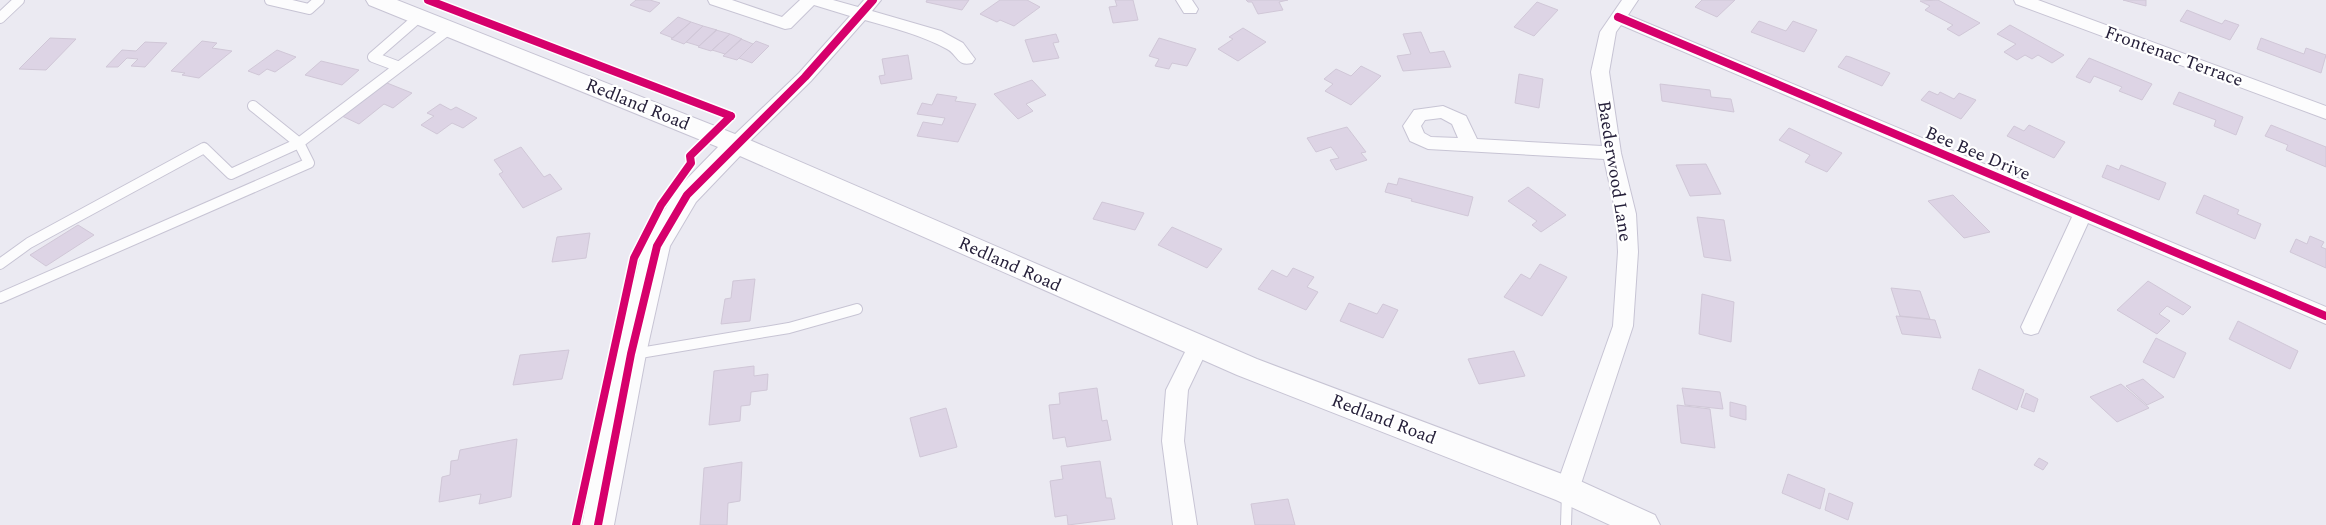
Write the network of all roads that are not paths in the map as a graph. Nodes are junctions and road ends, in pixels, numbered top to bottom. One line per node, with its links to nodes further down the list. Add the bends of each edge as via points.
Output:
1 (20, 0): 12 (lane)
2 (270, 0): 3 (lane, via 309,9)
3 (319, 0)
4 (376, 0): 11 (main road, Redland Road)
5 (716, 0): 6 (street, via 785,24)
6 (809, 0)
7 (815, 0): 10 (street)
8 (1630, 0): 13 (street, Baederwood Lane)
9 (2022, 0): 18 (street, Frontenac Terrace)
10 (867, 7): 15 (street, via 935,35 957,47); 20 (street, via 805,77)
11 (419, 17): 14 (main road, Redland Road); 16 (lane, via 373,57)
12 (0, 18)
13 (1618, 18): 22 (street, Baederwood Lane, via 1608,32 1600,72); 23 (street, Bee Bee Drive)
14 (449, 29): 16 (lane); 20 (main road, Redland Road)
15 (966, 59)
16 (397, 66): 19 (lane)
17 (253, 106): 19 (lane)
18 (2326, 113)
19 (299, 143): 24 (lane, via 231,174 204,148 30,243); 25 (lane, via 309,163)
20 (736, 144): 29 (main road, Redland Road); 30 (main road, via 687,195 657,246)
21 (1470, 146): 22 (street)
22 (1612, 153): 31 (street, Baederwood Lane, via 1626,214 1628,252 1623,326)
23 (2083, 213): 27 (street, Bee Bee Drive); 28 (street)
24 (0, 264)
25 (0, 298)
26 (857, 309): 30 (lane, via 789,328)
27 (2326, 316)
28 (2032, 327)
29 (1198, 346): 31 (main road, Redland Road); 33 (street, via 1177,390 1173,440)
30 (631, 354): 32 (main road)
31 (1567, 490): 34 (lane); 35 (main road, Redland Road)
32 (598, 525)
33 (1185, 525)
34 (1566, 525)
35 (1644, 525)

